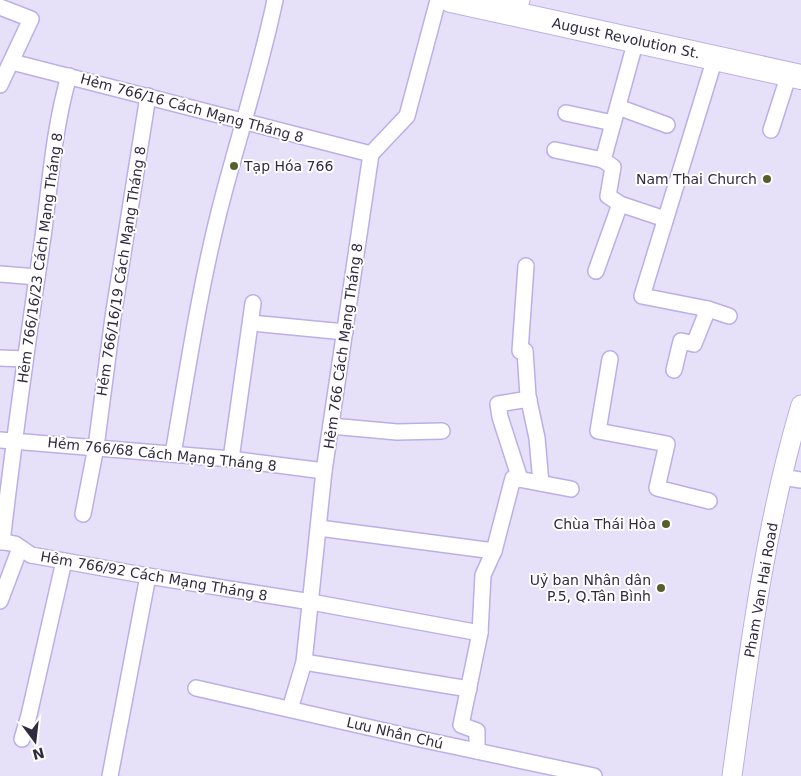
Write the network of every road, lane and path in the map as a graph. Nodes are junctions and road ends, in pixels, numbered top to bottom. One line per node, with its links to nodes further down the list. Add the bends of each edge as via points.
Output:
1 (275, 0): 16 (street)
2 (438, 0): 21 (street, via 407,116)
3 (451, 0): 6 (main road, August Revolution St.)
4 (520, 0): 6 (street)
5 (0, 7): 9 (street, via 31,19)
6 (491, 10): 7 (main road, August Revolution St.)
7 (636, 40): 8 (main road, August Revolution St.); 14 (street)
8 (715, 58): 11 (main road, August Revolution St.); 24 (street)
9 (12, 62): 10 (street, Hẻm 766/16 Cách Mạng Tháng 8); 12 (street)
10 (69, 76): 13 (street, Hẻm 766/16 Cách Mạng Tháng 8); 28 (street, Hẻm 766/16/23 Cách Mạng Tháng 8, via 63,96)
11 (795, 76): 19 (street)
12 (0, 85)
13 (148, 96): 16 (street, Hẻm 766/16 Cách Mạng Tháng 8); 43 (street, Hẻm 766/16/19 Cách Mạng Tháng 8)
14 (618, 107): 17 (street); 18 (street)
15 (566, 113): 17 (street)
16 (244, 121): 21 (street, Hẻm 766/16 Cách Mạng Tháng 8); 44 (street, via 219,214)
17 (613, 123): 22 (street)
18 (667, 125)
19 (771, 130)
20 (555, 150): 22 (street)
21 (371, 154): 33 (street, Hẻm 766 Cách Mạng Tháng 8)
22 (603, 160): 23 (street, via 613,167 608,196)
23 (620, 204): 24 (street); 26 (street)
24 (665, 221): 30 (street, via 642,296)
25 (526, 266): 38 (street, via 523,351)
26 (596, 272)
27 (0, 274): 28 (street)
28 (37, 277): 35 (street, Hẻm 766/16/23 Cách Mạng Tháng 8)
29 (253, 303): 32 (street)
30 (708, 309): 31 (street); 37 (street, via 694,344 681,341)
31 (729, 316)
32 (251, 323): 33 (street); 45 (street)
33 (345, 332): 40 (street, Hẻm 766 Cách Mạng Tháng 8)
34 (0, 358): 35 (street)
35 (25, 359): 42 (street, Hẻm 766/16/23 Cách Mạng Tháng 8)
36 (610, 359): 52 (street, via 598,431 667,444 657,488)
37 (674, 370)
38 (529, 399): 48 (street, via 498,404); 50 (street)
39 (801, 406): 47 (street, Pham Van Hai Road)
40 (331, 426): 41 (street, via 397,432); 46 (street, Hẻm 766 Cách Mạng Tháng 8)
41 (442, 431)
42 (7, 440): 43 (street, Hẻm 766/68 Cách Mạng Tháng 8); 55 (street, Hẻm 766/16/23 Cách Mạng Tháng 8)
43 (96, 447): 44 (street, Hẻm 766/68 Cách Mạng Tháng 8); 53 (street, Hẻm 766/16/19 Cách Mạng Tháng 8)
44 (172, 454): 45 (street, Hẻm 766/68 Cách Mạng Tháng 8)
45 (231, 459): 46 (street, Hẻm 766/68 Cách Mạng Tháng 8)
46 (324, 472): 54 (street, Hẻm 766 Cách Mạng Tháng 8)
47 (782, 477): 49 (street); 71 (street, Pham Van Hai Road, via 750,646)
48 (520, 479): 50 (street); 57 (street, via 513,478)
49 (801, 480)
50 (541, 483): 51 (street)
51 (571, 489)
52 (710, 501)
53 (83, 514)
54 (319, 528): 57 (street); 61 (street, Hẻm 766 Cách Mạng Tháng 8)
55 (1, 541): 56 (street, Hẻm 766/92 Cách Mạng Tháng 8)
56 (20, 548): 58 (street, Hẻm 766/92 Cách Mạng Tháng 8, via 31,555); 60 (street)
57 (494, 551): 62 (street, via 483,575)
58 (64, 561): 59 (street, Hẻm 766/92 Cách Mạng Tháng 8); 67 (street)
59 (148, 576): 61 (street, Hẻm 766/92 Cách Mạng Tháng 8); 69 (street)
60 (0, 601)
61 (311, 602): 62 (street, Hẻm 766/92 Cách Mạng Tháng 8); 63 (street, Hẻm 766 Cách Mạng Tháng 8)
62 (480, 633): 65 (street)
63 (304, 662): 65 (street); 66 (street, Hẻm 766 Cách Mạng Tháng 8)
64 (196, 688): 66 (street, Lưu Nhân Chú)
65 (469, 689): 68 (street, via 461,725 477,731)
66 (290, 709): 68 (street, Lưu Nhân Chú)
67 (22, 739)
68 (477, 751): 70 (street, Lưu Nhân Chú)
69 (110, 776)
70 (594, 776)
71 (732, 776)

